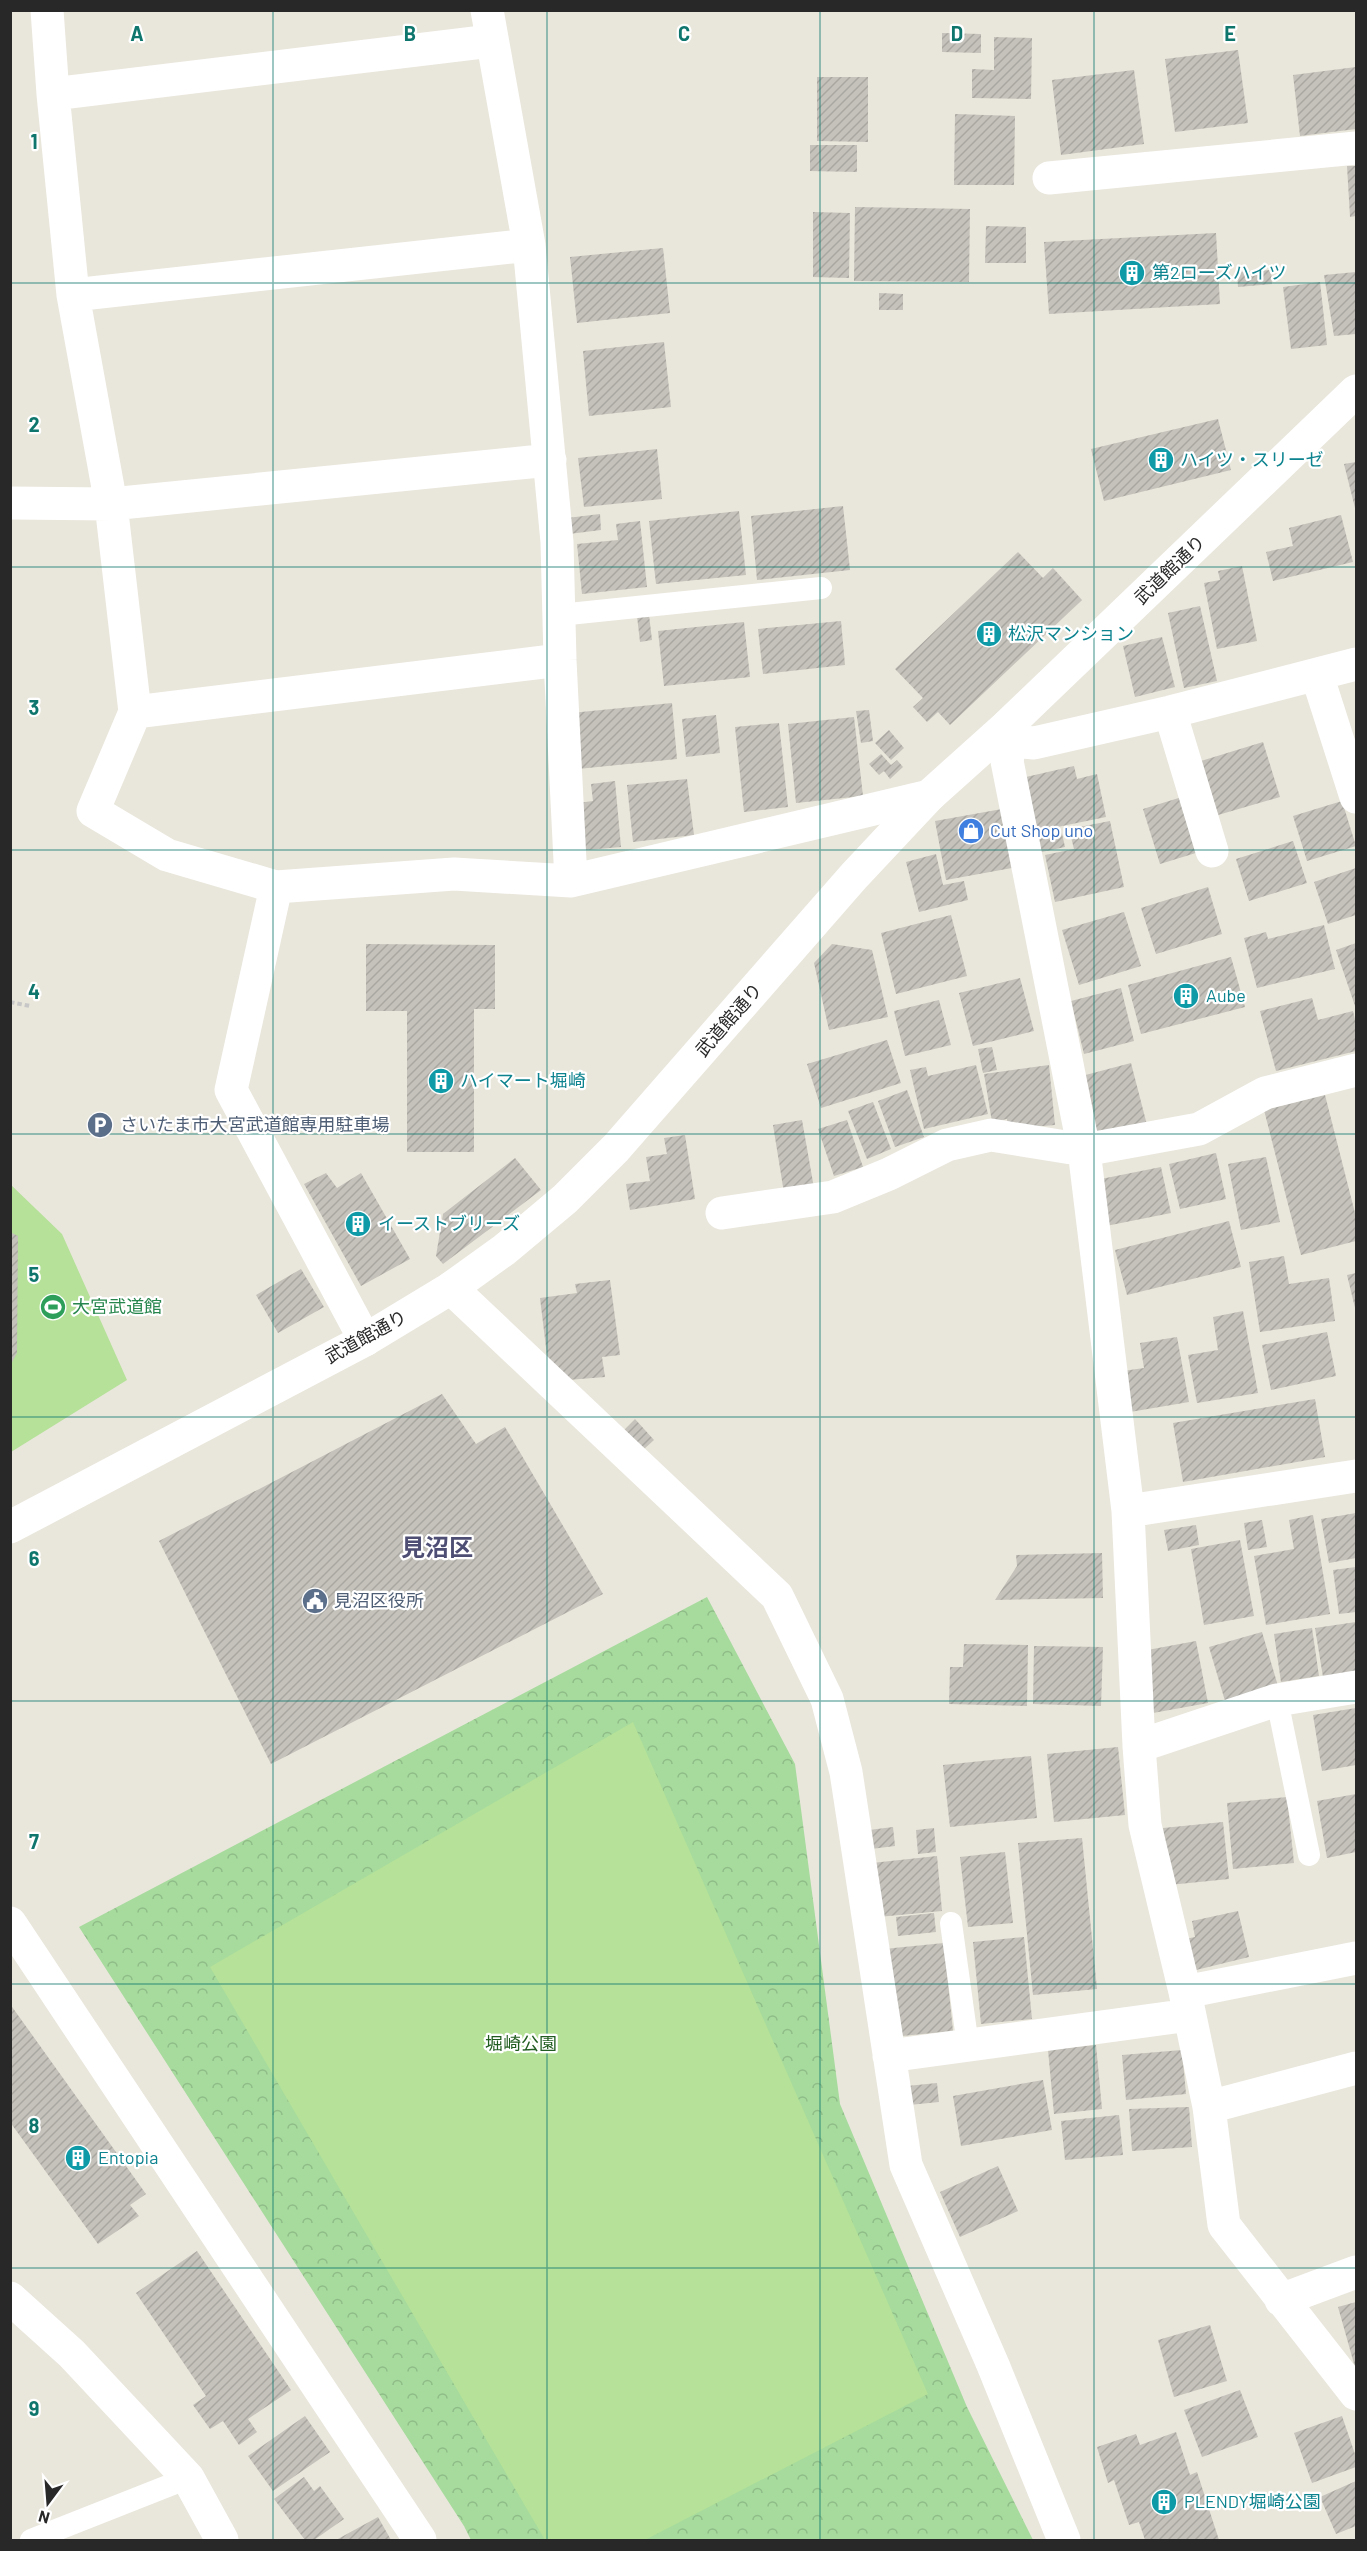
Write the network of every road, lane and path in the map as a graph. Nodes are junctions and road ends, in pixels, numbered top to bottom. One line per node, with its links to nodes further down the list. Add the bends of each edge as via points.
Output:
1 (47, 10): 3 (street)
2 (489, 26): 3 (street); 6 (street)
3 (53, 94): 7 (street)
4 (1356, 148): 5 (street)
5 (1049, 178)
6 (529, 245): 7 (street); 9 (street)
7 (73, 295): 11 (street)
8 (1356, 391): 19 (street, 武道館通り)
9 (550, 459): 11 (street); 13 (street, via 558,543)
10 (10, 503): 11 (street)
11 (111, 504): 17 (street)
12 (821, 588): 13 (lane)
13 (559, 615): 14 (street)
14 (560, 660): 17 (street); 23 (street)
15 (1356, 664): 16 (street)
16 (1317, 675): 18 (street); 21 (street)
17 (135, 712): 24 (street, via 93,811 167,855)
18 (1170, 712): 19 (street, via 1034,743); 22 (street)
19 (1009, 733): 20 (street, 武道館通り); 28 (street, via 1007,760)
20 (929, 796): 23 (street); 30 (street, 武道館通り, via 616,1148 565,1199)
21 (1356, 797)
22 (1212, 851)
23 (571, 881): 24 (street, via 454,874)
24 (276, 887): 31 (street, via 231,1090)
25 (10, 1002): 26 (path)
26 (30, 1006)
27 (1356, 1070): 28 (street, via 1265,1093 1199,1129)
28 (1084, 1150): 29 (street, via 991,1135 946,1145 833,1197); 33 (street)
29 (722, 1213)
30 (451, 1288): 31 (street, 武道館通り); 44 (street, via 777,1596 826,1699 846,1772)
31 (365, 1340): 34 (street, 武道館通り)
32 (1356, 1476): 33 (street)
33 (1128, 1511): 37 (street)
34 (10, 1527)
35 (1356, 1688): 36 (street)
36 (1277, 1700): 37 (street); 38 (lane)
37 (1139, 1746): 42 (street, via 1145,1825)
38 (1309, 1855)
39 (10, 1923): 54 (street)
40 (951, 1923): 43 (lane)
41 (1356, 1958): 42 (street)
42 (1187, 2004): 43 (street); 46 (street)
43 (968, 2046): 44 (street)
44 (889, 2056): 55 (street, via 906,2165)
45 (1356, 2068): 46 (street)
46 (1209, 2107): 49 (street, via 1224,2225)
47 (1356, 2272): 49 (street)
48 (10, 2298): 51 (street, via 72,2354)
49 (1281, 2300): 50 (street)
50 (1356, 2394)
51 (188, 2478): 52 (lane); 53 (street)
52 (31, 2541)
53 (222, 2541)
54 (420, 2541)
55 (1064, 2541)

